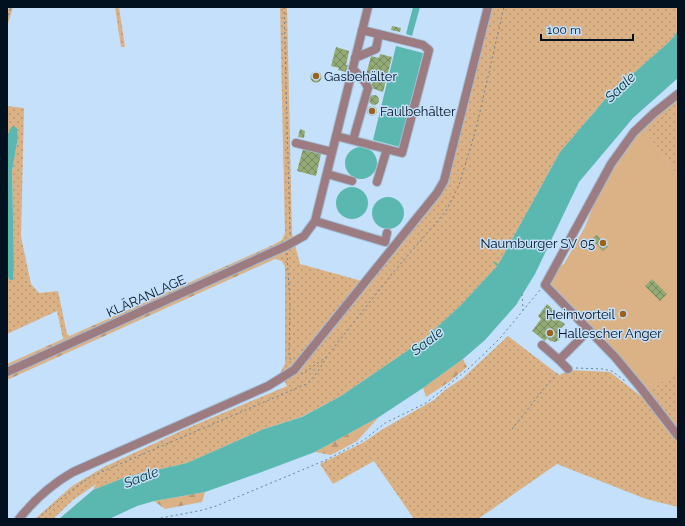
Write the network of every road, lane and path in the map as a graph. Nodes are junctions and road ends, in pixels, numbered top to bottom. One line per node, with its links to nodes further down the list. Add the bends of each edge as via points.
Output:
1 (11, 7): 6 (path)
2 (284, 7): 22 (path, via 290,237)
3 (368, 7): 7 (lane)
4 (488, 7): 31 (lane, via 444,181)
5 (504, 7): 28 (path, via 476,129 459,185 446,211)
6 (7, 20)
7 (362, 30): 8 (lane); 9 (lane)
8 (379, 34): 9 (lane, via 376,49); 15 (lane, via 423,45 429,50 402,153)
9 (355, 58): 10 (lane)
10 (352, 69): 12 (lane); 13 (lane, via 368,88)
11 (678, 94): 23 (lane, via 634,132 611,164)
12 (336, 136): 13 (lane); 16 (lane)
13 (353, 140): 15 (lane)
14 (296, 143): 16 (lane)
15 (387, 149): 19 (lane)
16 (332, 152): 17 (lane)
17 (327, 174): 18 (lane); 20 (lane)
18 (352, 181)
19 (377, 182)
20 (315, 221): 21 (lane, via 385,242); 22 (lane, KLÄRANLAGE, via 304,236)
21 (387, 233)
22 (286, 246): 31 (path, via 290,305 289,355); 32 (lane, KLÄRANLAGE)
23 (544, 286): 25 (path); 26 (lane)
24 (522, 294): 25 (path)
25 (523, 310): 38 (path, via 501,337 468,369 426,402 385,423 364,440 326,460 216,506)
26 (589, 330): 29 (lane); 35 (lane, via 640,387)
27 (542, 345): 29 (lane)
28 (327, 356): 31 (path, via 303,374); 37 (path, via 306,384 92,476)
29 (559, 360): 30 (lane)
30 (568, 368): 33 (path, via 612,371); 34 (path, via 559,372 550,381)
31 (294, 370): 36 (lane, via 268,386 73,472 43,493)
32 (7, 372)
33 (629, 384)
34 (512, 429)
35 (678, 436)
36 (19, 519)
37 (38, 519)
38 (156, 519)

